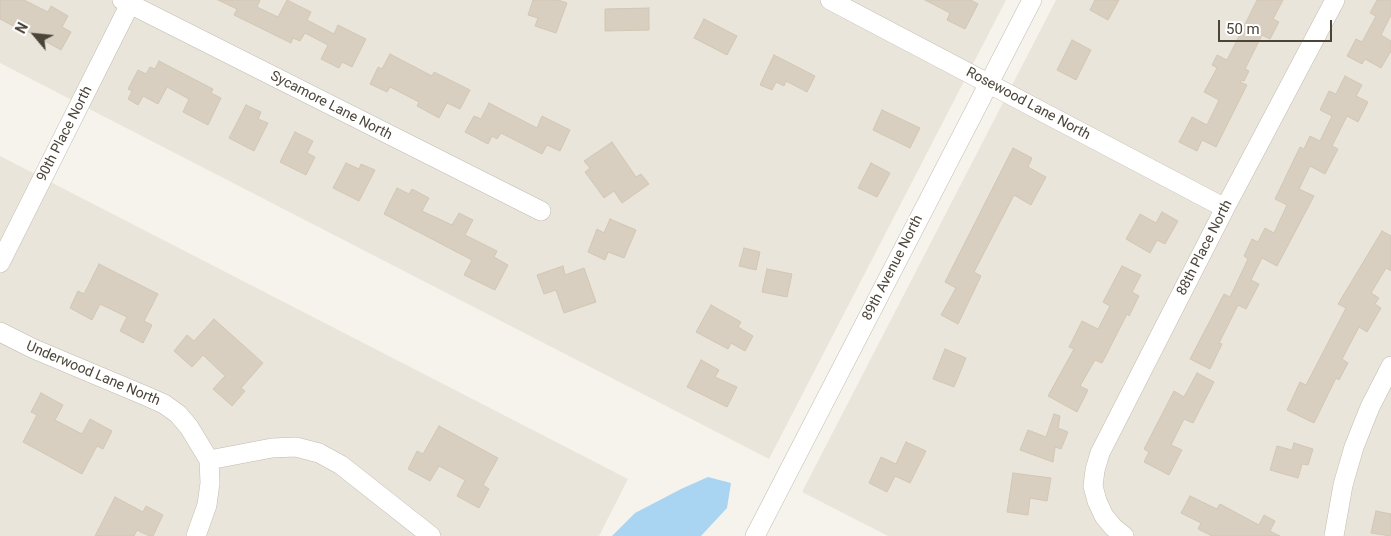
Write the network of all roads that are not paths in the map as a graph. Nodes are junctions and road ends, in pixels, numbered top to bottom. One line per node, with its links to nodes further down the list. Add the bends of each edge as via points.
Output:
1 (830, 0): 5 (street, Rosewood Lane North)
2 (1032, 0): 5 (street, 89th Avenue North)
3 (1335, 0): 6 (street, 88th Place North)
4 (126, 2): 7 (street, Sycamore Lane North); 8 (street, 90th Place North)
5 (989, 84): 6 (street, Rosewood Lane North); 14 (street, 89th Avenue North)
6 (1225, 208): 15 (street, 88th Place North, via 1100,453 1093,486 1097,501 1112,527)
7 (541, 212)
8 (0, 263)
9 (0, 332): 11 (street, Underwood Lane North, via 164,404 189,427)
10 (1391, 366): 16 (street, via 1354,447)
11 (208, 460): 12 (street, via 208,505); 13 (street, via 272,448 296,447 319,453 340,465)
12 (196, 536)
13 (431, 536)
14 (755, 536)
15 (1124, 536)
16 (1334, 536)

